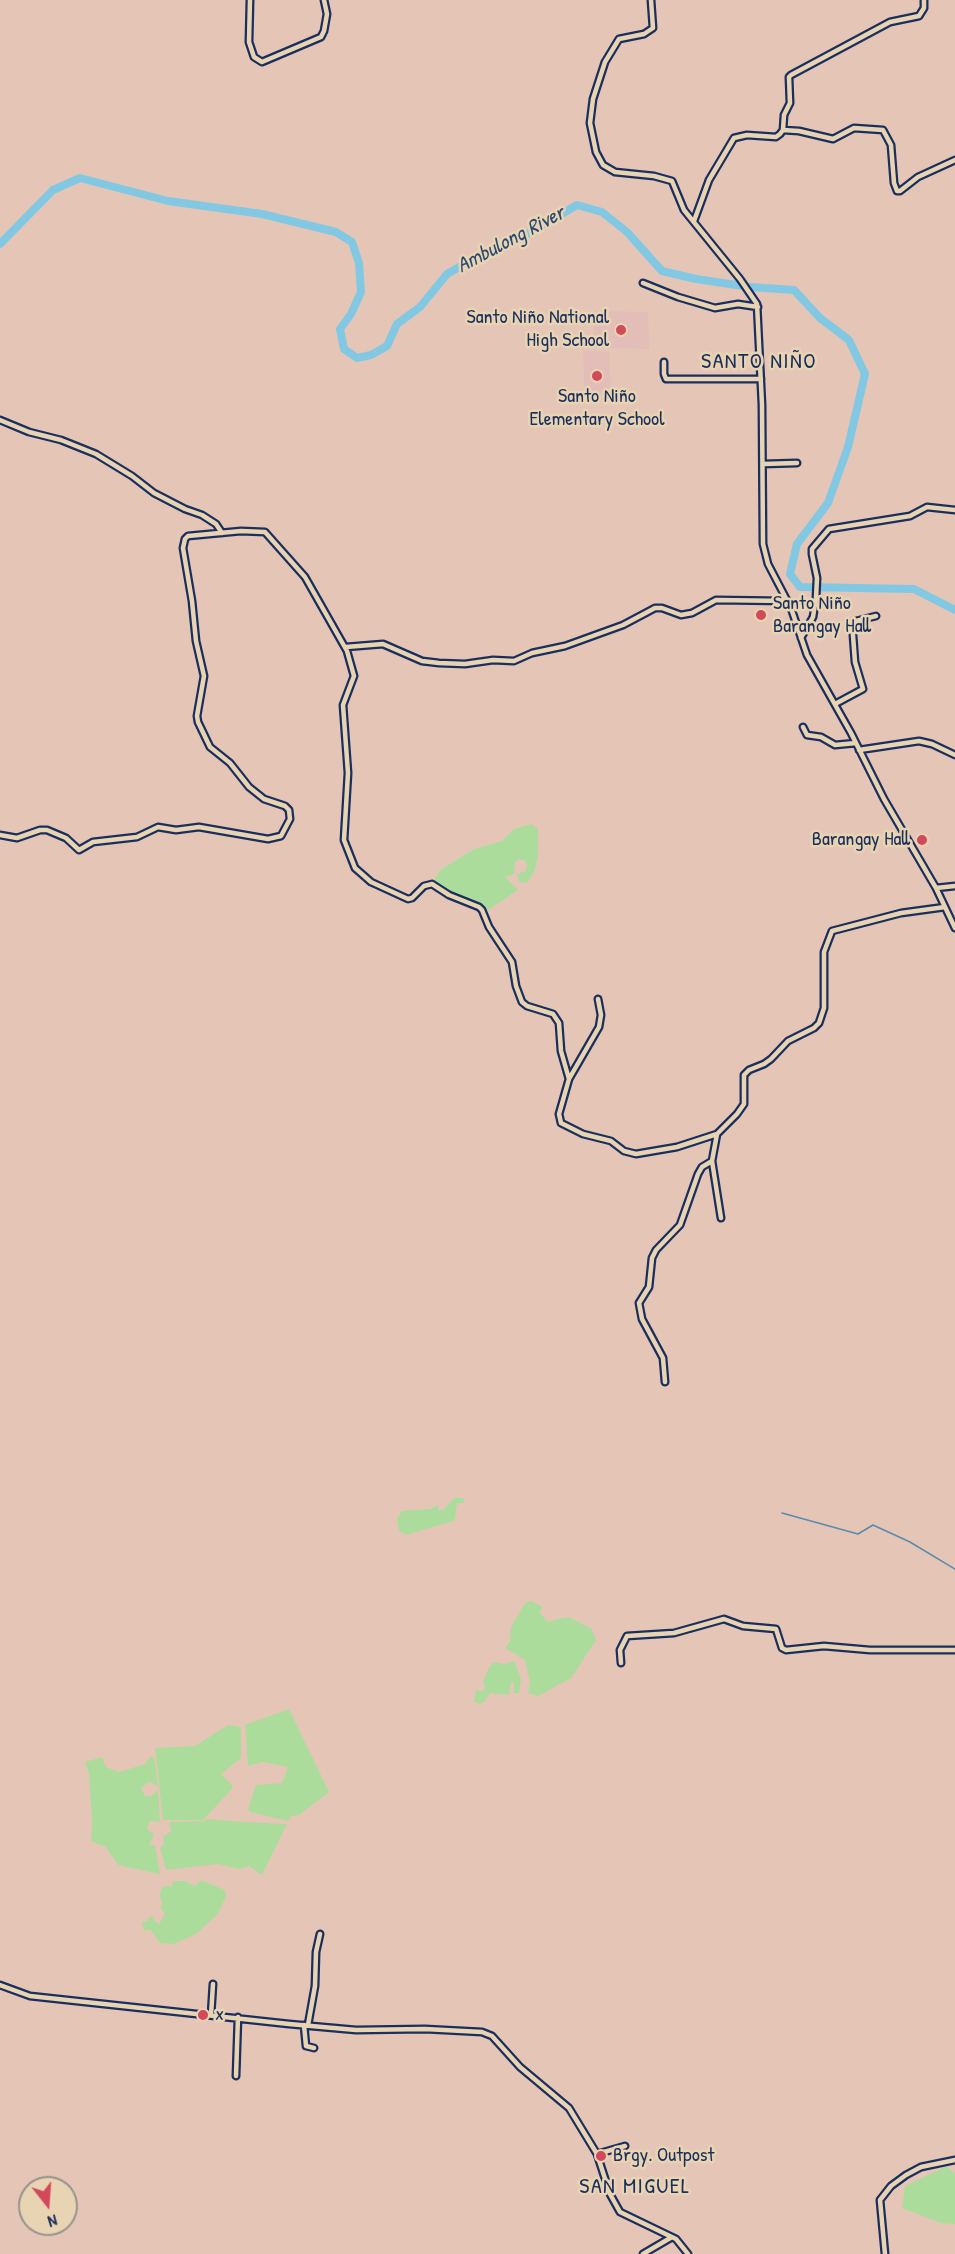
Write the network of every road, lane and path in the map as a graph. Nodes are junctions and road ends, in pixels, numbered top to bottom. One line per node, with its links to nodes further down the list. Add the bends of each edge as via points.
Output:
1 (250, 0): 2 (street, via 249,42 254,57 262,62 321,37 327,14)
2 (324, 0)
3 (651, 0): 7 (street, via 653,28 619,39 605,62 592,107 593,142 603,165 615,171 672,181 684,210)
4 (924, 0): 5 (street, via 919,16 890,22 791,75 790,103)
5 (783, 130): 6 (street, via 833,139 854,128 883,130 891,145 895,189 900,191 918,177); 7 (street, via 776,137 734,138 709,180)
6 (955, 160)
7 (694, 221): 9 (street)
8 (643, 283): 9 (street, via 715,308)
9 (758, 306): 11 (street)
10 (664, 362): 11 (street, via 666,379)
11 (761, 379): 14 (street)
12 (0, 420): 16 (street, via 96,453 154,493 202,515)
13 (797, 463): 14 (street)
14 (763, 464): 17 (street, via 763,544 772,576)
15 (955, 510): 19 (street, via 927,507 910,516 829,529 812,549 817,593 813,617)
16 (222, 533): 20 (street, via 261,530 270,535 304,577); 26 (street, via 188,536 183,543 204,676 198,722 210,747 230,763 249,787 289,810 291,819 285,831 268,839 198,827 176,830 158,826 137,837 93,842 79,850 64,837 47,830 17,838)
17 (787, 601): 19 (street); 20 (street, via 716,600 681,615 655,608 623,625 514,661 439,663 422,661 383,644)
18 (876, 616): 21 (street, via 852,622 855,662 863,689)
19 (801, 638): 21 (street)
20 (346, 647): 32 (street, via 354,676 343,705 348,773 344,840 355,868 371,882 408,899 432,884 479,907 512,962 522,1002 557,1018)
21 (835, 704): 23 (street)
22 (803, 727): 23 (street, via 807,735 835,745)
23 (856, 743): 24 (street)
24 (859, 750): 25 (street, via 919,741); 28 (street)
25 (955, 755)
26 (0, 835)
27 (955, 886): 28 (street)
28 (936, 888): 29 (street)
29 (945, 907): 30 (street); 33 (street, via 901,913 832,932 824,952 824,1008 819,1023 744,1075 744,1104)
30 (955, 928)
31 (598, 999): 32 (street, via 598,1028)
32 (569, 1078): 33 (street, via 559,1114 561,1123 624,1151 657,1151)
33 (717, 1134): 34 (street)
34 (712, 1161): 35 (street); 36 (street, via 698,1174 680,1225 656,1250 649,1287 639,1303 642,1320 663,1358)
35 (721, 1218)
36 (665, 1382)
37 (955, 1650): 38 (street, via 824,1646 786,1650 776,1629 743,1626 724,1619 674,1633 627,1636 620,1650)
38 (621, 1663)
39 (320, 1934): 44 (street)
40 (213, 1984): 42 (street)
41 (0, 1985): 42 (street, via 30,1996)
42 (211, 2015): 43 (street)
43 (238, 2017): 44 (street); 46 (street)
44 (306, 2025): 45 (street, via 306,2046); 48 (street, via 356,2030 482,2032 492,2036 520,2067 564,2101)
45 (314, 2049)
46 (236, 2076)
47 (625, 2146): 48 (street)
48 (597, 2154): 50 (street, via 620,2212)
49 (955, 2160): 53 (street, via 906,2175 880,2200)
50 (672, 2236): 51 (street); 52 (street)
51 (643, 2254)
52 (688, 2254)
53 (885, 2254)

